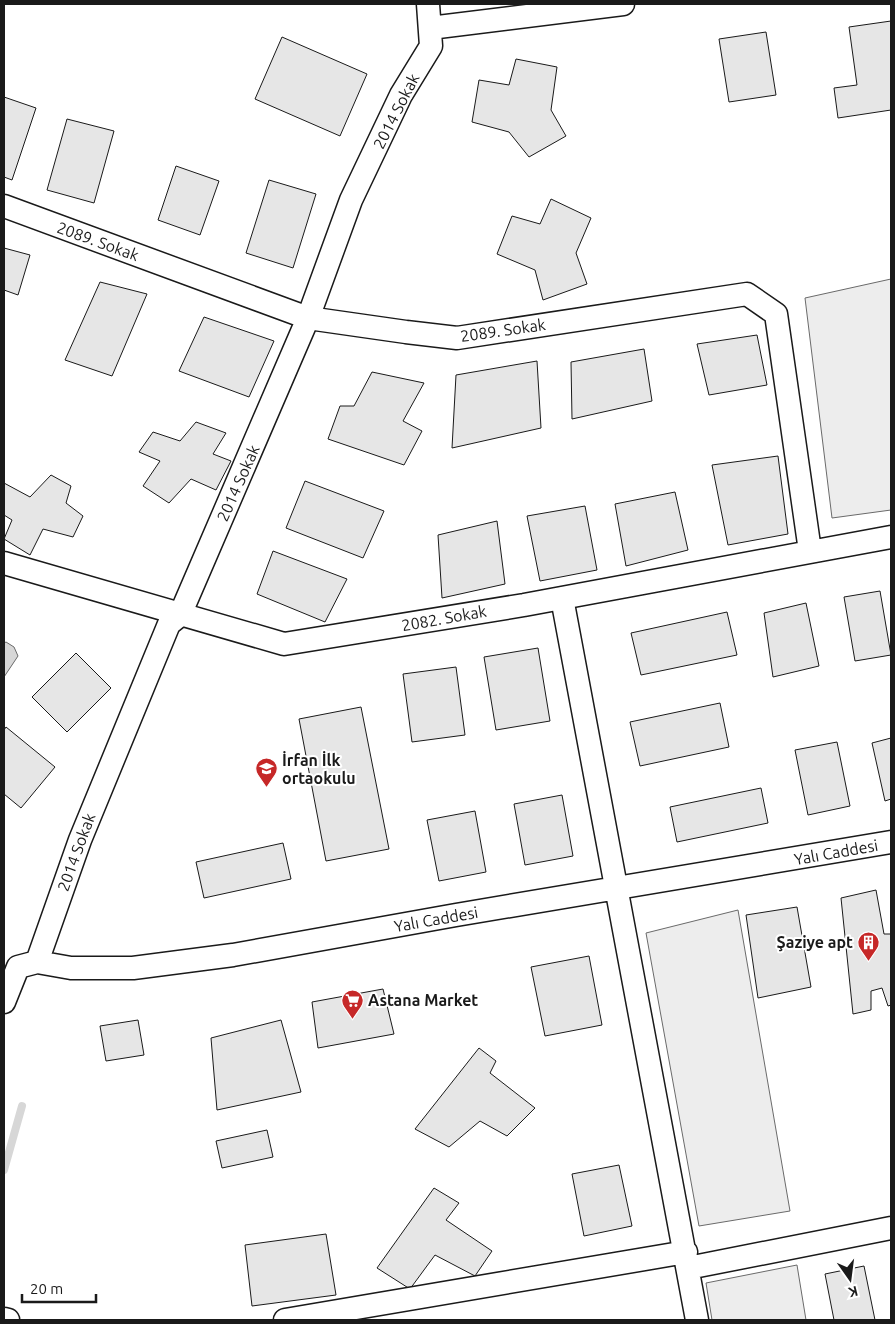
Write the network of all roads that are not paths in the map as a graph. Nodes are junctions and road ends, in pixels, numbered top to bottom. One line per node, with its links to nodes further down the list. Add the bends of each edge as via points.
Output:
1 (428, 4): 3 (street, 2014 Sokak)
2 (623, 4): 3 (street)
3 (430, 28): 5 (street, 2014 Sokak, via 431,46 401,95 351,200)
4 (4, 206): 5 (street, 2089. Sokak)
5 (308, 318): 7 (street, 2089. Sokak, via 457,338 747,294 776,314); 10 (street, 2014 Sokak)
6 (891, 537): 7 (street, 2082. Sokak)
7 (810, 551): 9 (street, 2082. Sokak)
8 (4, 563): 10 (street, 2082. Sokak)
9 (562, 598): 10 (street, 2082. Sokak, via 284,644); 12 (street)
10 (180, 616): 13 (street, 2014 Sokak, via 169,624 80,840)
11 (891, 842): 12 (street, Yalı Caddesi)
12 (617, 889): 13 (street, Yalı Caddesi, via 232,955 133,968 71,968); 16 (street)
13 (20, 962): 14 (street)
14 (4, 1002)
15 (891, 1228): 16 (street)
16 (687, 1260): 19 (street); 20 (street)
17 (4, 1318): 18 (street)
18 (8, 1320)
19 (285, 1320)
20 (697, 1320)

